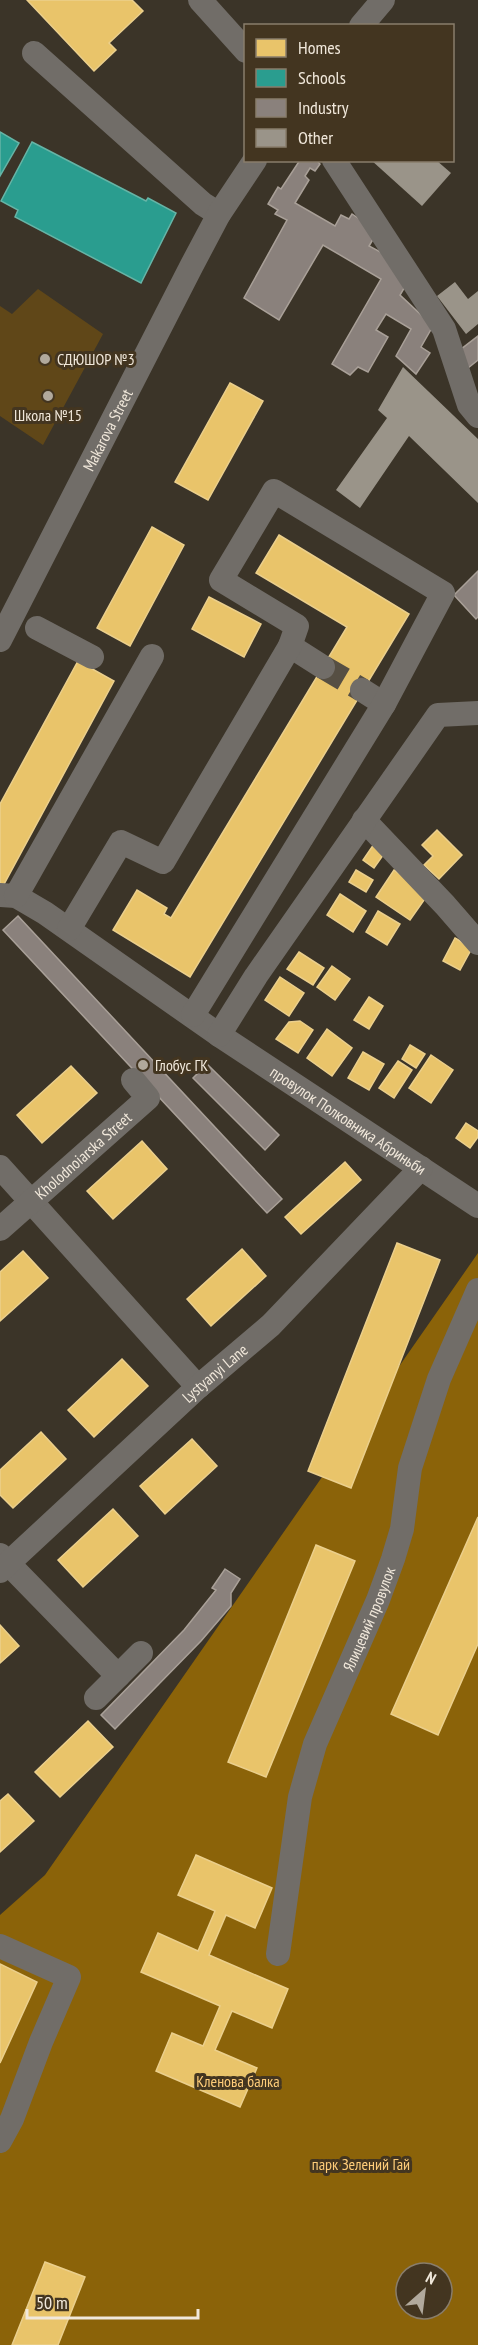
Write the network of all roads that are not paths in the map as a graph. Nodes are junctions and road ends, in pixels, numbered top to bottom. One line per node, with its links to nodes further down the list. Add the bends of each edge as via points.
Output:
1 (200, 0): 4 (street)
2 (383, 0): 3 (street)
3 (363, 24)
4 (244, 49)
5 (34, 53): 8 (street)
6 (254, 162): 8 (street, Makarova Street)
7 (335, 162): 9 (street, via 444,329 469,405)
8 (219, 214): 11 (street, Makarova Street)
9 (478, 416)
10 (37, 628): 14 (street)
11 (0, 640)
12 (290, 646): 15 (street); 17 (street, via 297,626 221,580 274,491 443,593); 21 (street, via 163,861 121,842)
13 (152, 656): 20 (street)
14 (92, 657)
15 (323, 667)
16 (362, 690): 17 (street)
17 (384, 704): 23 (street)
18 (478, 713): 19 (street, via 438,715)
19 (364, 820): 22 (street); 24 (street)
20 (8, 895): 21 (street, провулок Полковника Абриньби)
21 (69, 929): 23 (street, провулок Полковника Абриньби)
22 (478, 943)
23 (193, 1016): 24 (street, провулок Полковника Абриньби)
24 (219, 1035): 27 (street, провулок Полковника Абриньби)
25 (133, 1080): 28 (street, Kholodnoiarska Street, via 148,1098)
26 (0, 1167): 28 (street)
27 (421, 1168): 29 (street, провулок Полковника Абриньби); 32 (street, Lystyanyi Lane, via 271,1325)
28 (31, 1202): 30 (street, Kholodnoiarska Street); 32 (street)
29 (478, 1206)
30 (0, 1230)
31 (478, 1290): 38 (street, Ялицевий провулок, via 439,1380 410,1468 402,1529 393,1560 315,1744 300,1797)
32 (198, 1387): 33 (street, Lystyanyi Lane)
33 (3, 1563): 35 (street)
34 (141, 1653): 35 (street)
35 (118, 1676): 36 (street)
36 (96, 1698)
37 (0, 1946): 39 (street, via 69,1977)
38 (279, 1954)
39 (0, 2140)

